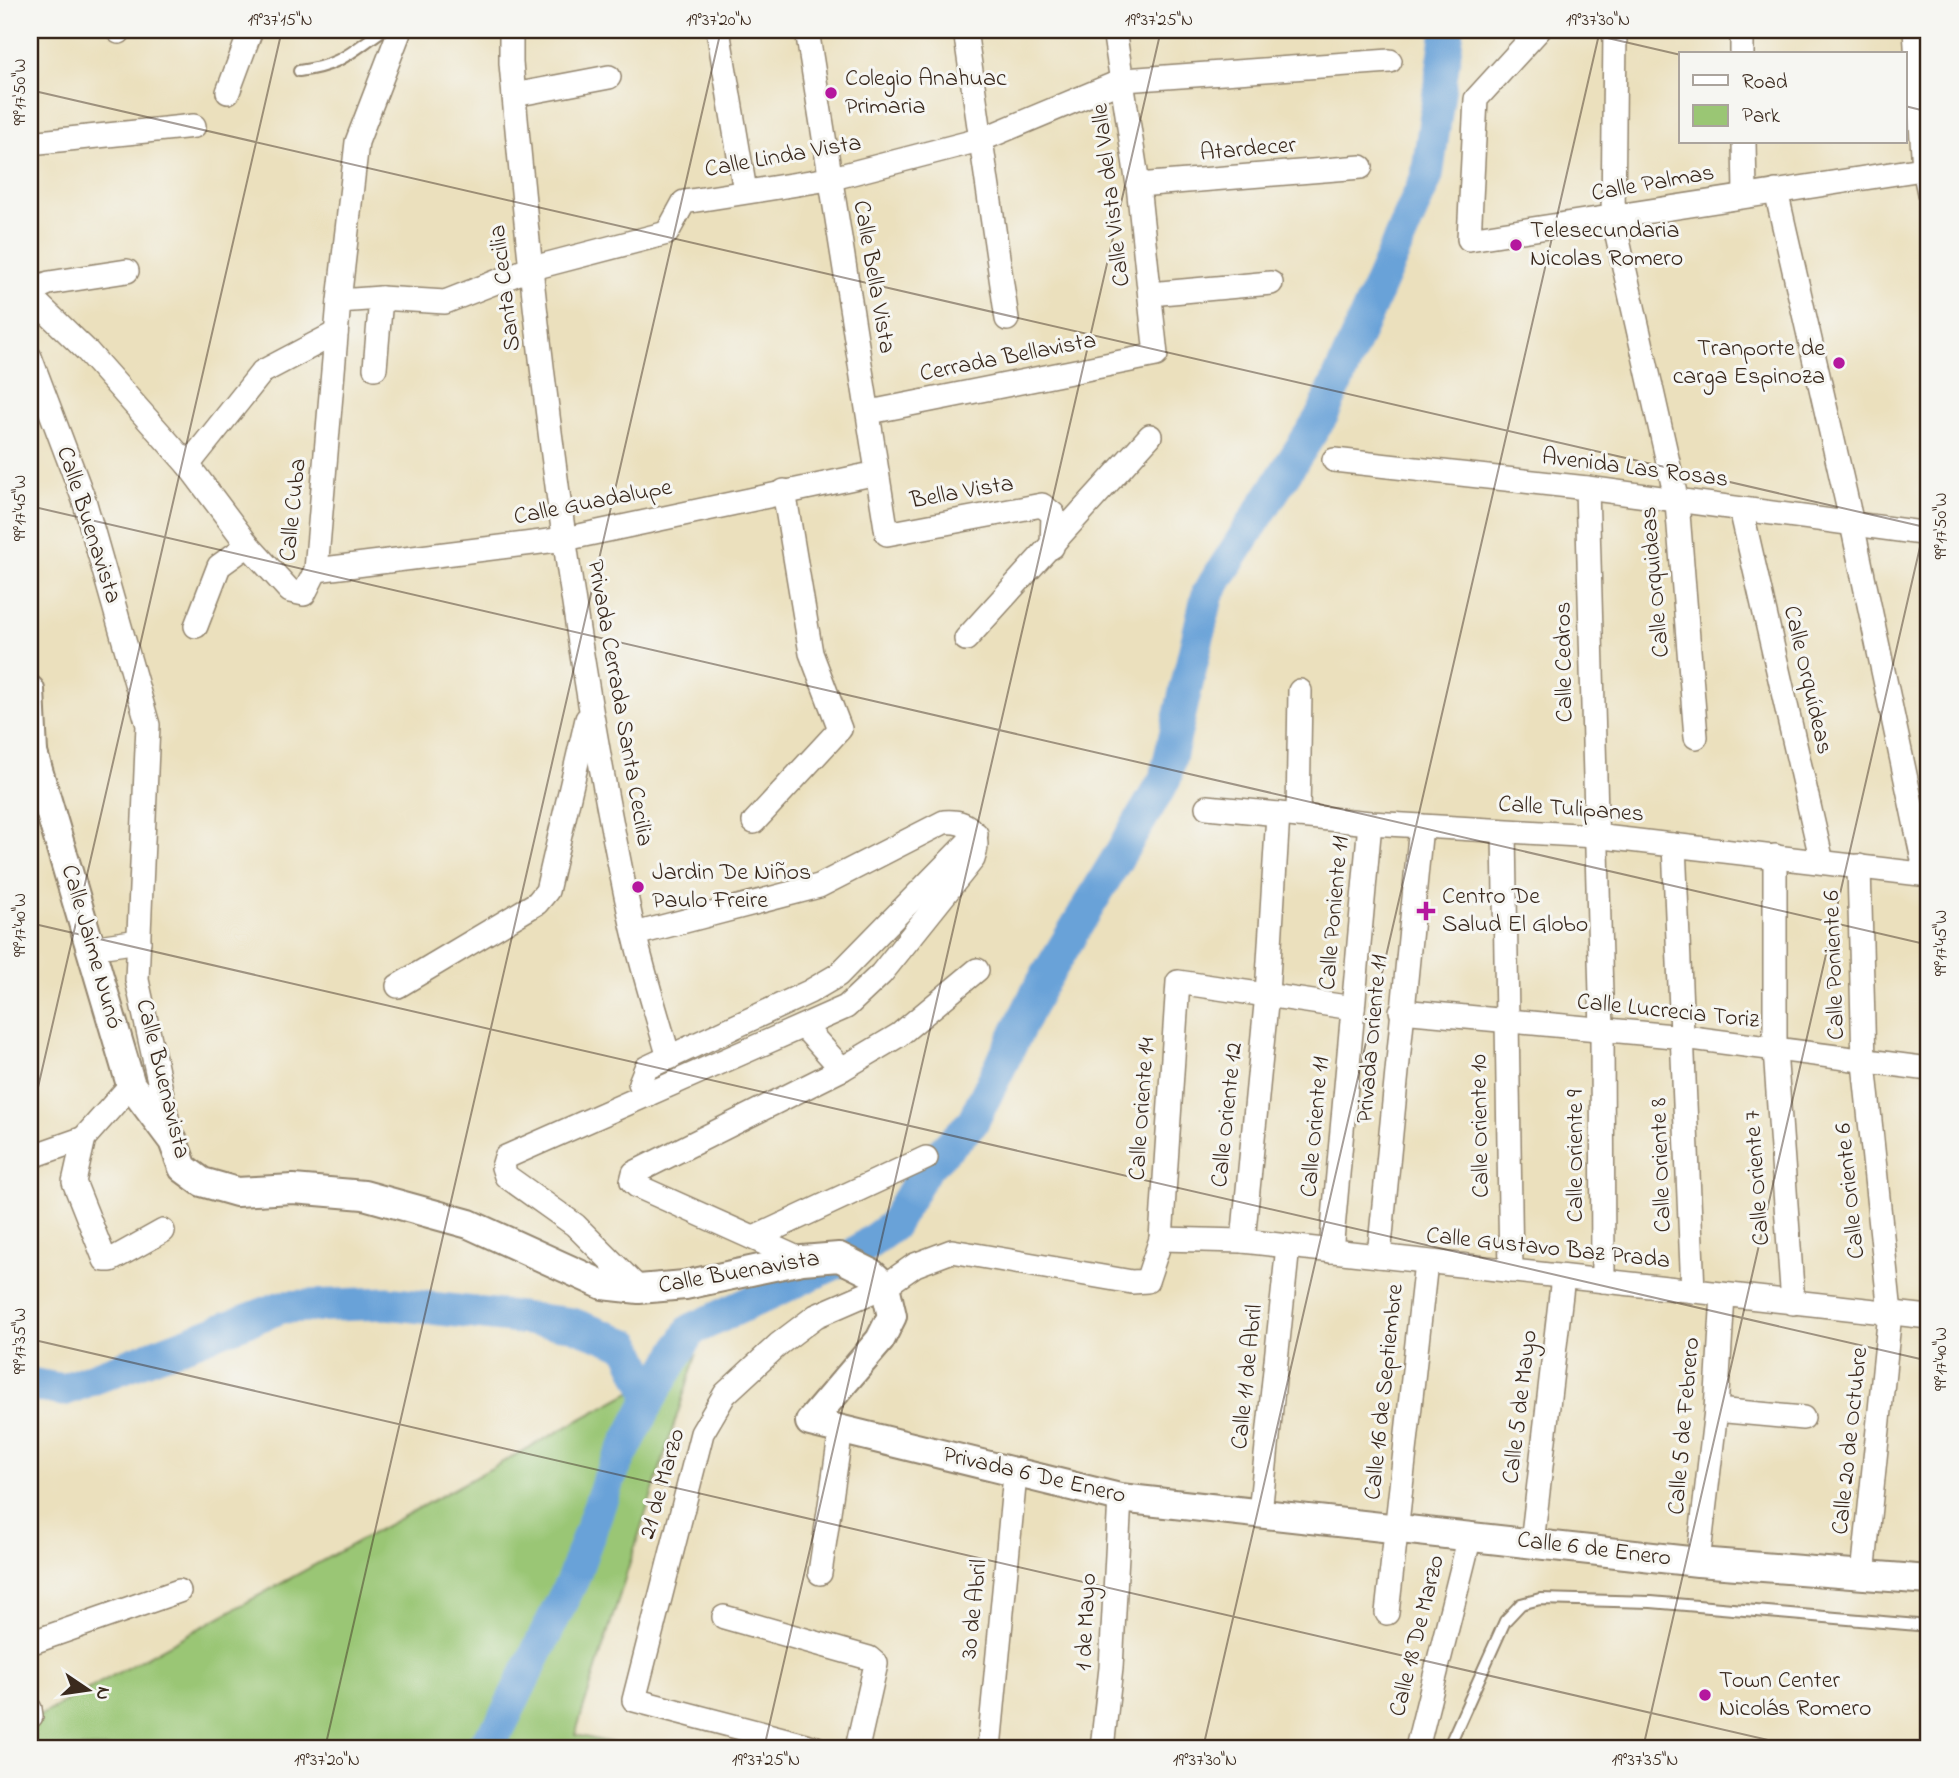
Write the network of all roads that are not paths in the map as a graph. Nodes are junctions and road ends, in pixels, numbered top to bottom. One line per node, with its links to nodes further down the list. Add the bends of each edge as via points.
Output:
1 (251, 30): 18 (street)
2 (383, 30): 15 (lane, via 336,63)
3 (400, 30): 40 (street, Calle Cuba, via 357,142)
4 (511, 30): 19 (street, Santa Cecilia)
5 (718, 30): 28 (street)
6 (807, 30): 26 (street, Calle Bella Vista)
7 (965, 30): 21 (street)
8 (1114, 30): 17 (street, Calle Vista del Valle)
9 (1539, 30): 32 (street, Calle Palmas, via 1476,99 1469,239)
10 (1615, 30): 32 (street, Calle Orquideas)
11 (1742, 30): 13 (street)
12 (1915, 30): 25 (street)
13 (1742, 52)
14 (1390, 61): 17 (street, Calle Linda Vista)
15 (299, 71)
16 (609, 77): 19 (street)
17 (1124, 80): 21 (street, Calle Linda Vista); 27 (street, Calle Vista del Valle)
18 (228, 92)
19 (513, 95): 33 (street, Santa Cecilia)
20 (194, 127): 22 (street)
21 (983, 139): 26 (street, Calle Linda Vista); 41 (street)
22 (30, 143)
23 (1744, 144): 31 (street)
24 (1362, 167): 27 (street, Atardecer)
25 (1926, 169): 29 (street, Calle Palmas); 30 (street)
26 (829, 179): 28 (street, Calle Linda Vista); 46 (street, Calle Bella Vista)
27 (1138, 185): 37 (street, Calle Vista del Valle)
28 (745, 191): 33 (street, Calle Linda Vista, via 684,202 667,233)
29 (1776, 191): 31 (street, Calle Palmas); 55 (street)
30 (1929, 193)
31 (1745, 194): 32 (street, Calle Palmas)
32 (1613, 218): 53 (street, Calle Orquideas)
33 (529, 269): 39 (street, via 445,302); 58 (street, Santa Cecilia)
34 (127, 271): 36 (street, via 49,283)
35 (1271, 283): 37 (street)
36 (30, 291)
37 (1150, 294): 43 (street, Calle Vista del Valle)
38 (30, 296): 49 (street, Calle Cuba, via 88,351)
39 (381, 298): 40 (street); 45 (street)
40 (339, 301): 42 (street, Calle Cuba)
41 (1007, 319)
42 (336, 333): 49 (street, via 262,372); 61 (street, Calle Cuba)
43 (1156, 355): 46 (street, Cerrada Bellavista)
44 (30, 357): 83 (street, Calle Buenavista, via 84,500 148,725)
45 (375, 368)
46 (870, 412): 50 (street, Calle Bella Vista)
47 (1150, 436): 60 (street)
48 (1334, 460): 51 (street, Avenida Las Rosas)
49 (188, 465): 59 (street, Calle Cuba)
50 (877, 473): 52 (street, Calle Guadalupe); 56 (street, Calle Bella Vista)
51 (1587, 488): 53 (street, Avenida Las Rosas); 76 (street, Calle Cedros)
52 (784, 491): 58 (street, Calle Guadalupe); 71 (street, via 811,653 840,729)
53 (1677, 502): 54 (street, Avenida Las Rosas); 67 (street, Calle Orquideas)
54 (1741, 509): 55 (street, Avenida Las Rosas); 79 (street, Calle Orquídeas)
55 (1852, 524): 57 (street, Avenida Las Rosas); 81 (street)
56 (887, 534): 60 (street, Bella Vista, via 1042,505 1053,514)
57 (1929, 534)
58 (565, 539): 61 (street, Calle Guadalupe); 66 (street, Privada Cerrada Santa Cecilia)
59 (248, 545): 61 (street, Calle Cuba, via 290,591 304,594); 62 (street, via 219,566)
60 (1052, 547): 63 (street)
61 (316, 570)
62 (196, 626)
63 (966, 639)
64 (30, 690): 68 (street, Calle Jaime Nunó)
65 (1300, 691): 70 (street, Calle Oriente 12)
66 (589, 701): 82 (street, Privada Cerrada Santa Cecilia); 86 (street, via 547,891 537,903)
67 (1696, 737)
68 (31, 748): 84 (street, Calle Jaime Nunó)
69 (1207, 807): 70 (street, Calle Tulipanes)
70 (1288, 815): 72 (street, Calle Tulipanes); 87 (street, Calle Oriente 12)
71 (754, 822)
72 (1370, 823): 73 (street, Calle Tulipanes); 88 (street, Calle Poniente 11)
73 (1421, 826): 74 (street, Calle Tulipanes); 89 (street, Privada Oriente 11)
74 (1504, 832): 76 (street, Calle Tulipanes); 90 (street, Calle Oriente 10)
75 (976, 834): 82 (street, via 957,821 944,822 819,886); 91 (street, via 973,859 873,982 846,1007); 95 (street, via 838,975)
76 (1595, 835): 77 (street, Calle Tulipanes); 92 (street, Calle Cedros)
77 (1674, 845): 78 (street, Calle Tulipanes); 93 (street, Calle Oriente 8)
78 (1775, 856): 79 (street, Calle Tulipanes); 94 (street, Calle Oriente 7)
79 (1822, 862): 80 (street, Calle Tulipanes)
80 (1858, 866): 81 (street, Calle Tulipanes); 96 (street, Calle Poniente 6)
81 (1927, 874)
82 (633, 926): 95 (street, Privada Cerrada Santa Cecilia)
83 (139, 941): 84 (street); 102 (street, Calle Buenavista, via 137,980)
84 (91, 948): 99 (street, Calle Jaime Nunó)
85 (977, 970): 97 (street, via 899,1035)
86 (398, 986)
87 (1266, 994): 88 (street); 107 (street, Calle Oriente 14, via 1178,982); 108 (street, Calle Oriente 12)
88 (1353, 1008): 110 (street, Calle Oriente 11)
89 (1401, 1011): 90 (street, Calle Lucrecia Toriz); 111 (street, Privada Oriente 11)
90 (1505, 1021): 92 (street, Calle Lucrecia Toriz); 114 (street, Calle Oriente 10)
91 (804, 1027): 97 (street); 100 (street)
92 (1602, 1031): 93 (street, Calle Lucrecia Toriz); 117 (street, Calle Oriente 9)
93 (1684, 1037): 94 (street, Calle Lucrecia Toriz); 119 (street, Calle Oriente 8)
94 (1775, 1050): 96 (street, Calle Lucrecia Toriz); 121 (street, Calle Oriente 7)
95 (668, 1058): 100 (street, via 646,1068 641,1076)
96 (1864, 1063): 98 (street, Calle Lucrecia Toriz); 122 (street, Calle Oriente 6)
97 (842, 1069): 106 (street, via 634,1173 632,1181 637,1186)
98 (1929, 1069)
99 (131, 1085): 101 (street); 102 (street, Calle Jaime Nunó)
100 (647, 1095): 118 (street, via 506,1157 503,1167 506,1176 575,1225)
101 (85, 1138): 103 (street); 105 (street, via 74,1182 105,1260)
102 (173, 1141): 118 (street, Calle Buenavista, via 184,1168 202,1182 237,1192 293,1189 364,1195 469,1224 603,1285)
103 (30, 1157)
104 (926, 1158): 106 (street)
105 (163, 1231)
106 (754, 1238): 112 (street)
107 (1161, 1239): 108 (street, Calle Gustavo Baz Prada); 116 (street, Calle Oriente 14, via 1147,1281 952,1251)
108 (1243, 1241): 109 (street, Calle Gustavo Baz Prada)
109 (1288, 1246): 110 (street, Calle Gustavo Baz Prada); 129 (street, Calle 11 de Abril)
110 (1331, 1251): 111 (street, Calle Gustavo Baz Prada)
111 (1379, 1256): 113 (street, Calle Gustavo Baz Prada)
112 (802, 1260): 116 (street, Calle Buenavista, via 839,1257); 118 (street, Calle Buenavista, via 696,1283)
113 (1426, 1262): 114 (street, Calle Gustavo Baz Prada); 130 (street, Calle 16 de Septiembre)
114 (1511, 1271): 115 (street, Calle Gustavo Baz Prada)
115 (1563, 1277): 117 (street, Calle Gustavo Baz Prada); 132 (street, Calle 5 de Mayo)
116 (876, 1278): 126 (street, Privada 6 De Enero, via 892,1316 880,1340 810,1422); 142 (street, 21 de Marzo, via 779,1344 725,1394 702,1433 634,1700)
117 (1603, 1281): 119 (street, Calle Gustavo Baz Prada)
118 (639, 1289)
119 (1693, 1291): 120 (street, Calle Gustavo Baz Prada)
120 (1723, 1295): 121 (street, Calle Gustavo Baz Prada); 124 (street, Calle 5 de Febrero)
121 (1793, 1303): 122 (street, Calle Gustavo Baz Prada)
122 (1890, 1313): 123 (street, Calle Gustavo Baz Prada); 135 (street, Calle 20 de Octubre)
123 (1929, 1317)
124 (1716, 1410): 125 (street); 133 (street, Calle 5 de Febrero)
125 (1802, 1418)
126 (841, 1430): 127 (street, Privada 6 De Enero); 134 (street)
127 (1015, 1475): 128 (street, Privada 6 De Enero); 144 (street, 30 de Abril)
128 (1120, 1498): 129 (street, Privada 6 De Enero); 145 (street, 1 de Mayo)
129 (1260, 1513): 130 (street, Calle 6 de Enero)
130 (1397, 1528): 131 (street, Calle 6 de Enero); 138 (street, Calle 16 de Septiembre)
131 (1469, 1536): 132 (street, Calle 6 de Enero); 146 (street, Calle 18 De Marzo)
132 (1532, 1543): 133 (street, Calle 6 de Enero)
133 (1698, 1562): 135 (street, Calle 6 de Enero)
134 (820, 1573)
135 (1863, 1575): 136 (street, Calle 6 de Enero)
136 (1929, 1580)
137 (179, 1591): 141 (street)
138 (1387, 1614)
139 (724, 1617): 143 (street, via 869,1658 876,1664)
140 (1929, 1626): 147 (lane, via 1651,1602 1540,1599 1521,1604 1505,1622)
141 (30, 1643)
142 (817, 1748)
143 (858, 1748)
144 (989, 1748)
145 (1102, 1748)
146 (1417, 1748)
147 (1448, 1748)

